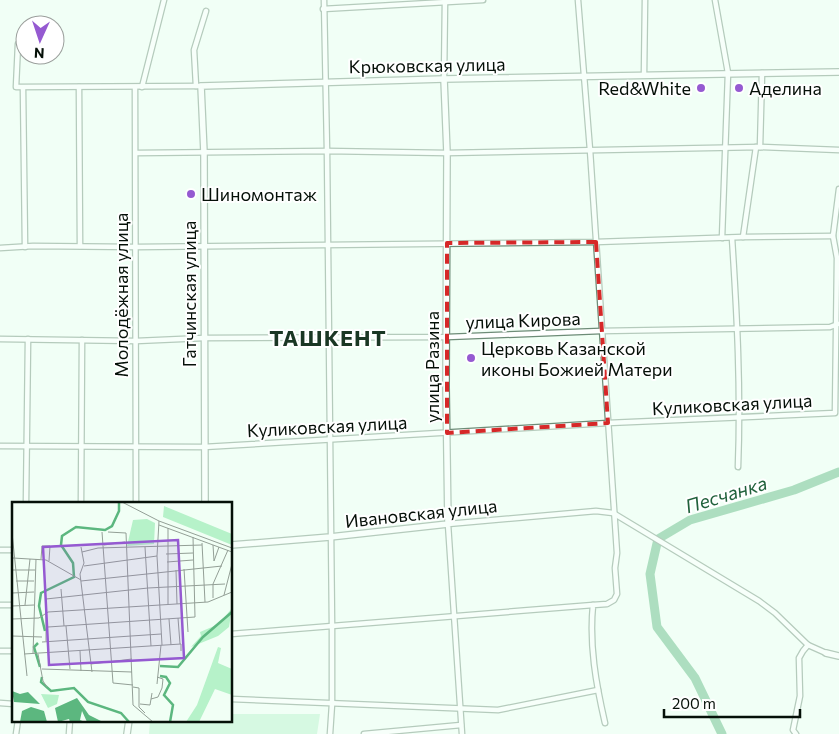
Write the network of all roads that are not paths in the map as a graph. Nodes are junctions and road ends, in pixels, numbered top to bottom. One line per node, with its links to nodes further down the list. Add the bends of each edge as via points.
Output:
1 (164, 0): 21 (street)
2 (324, 0): 8 (street)
3 (483, 0): 7 (street)
4 (578, 0): 15 (street)
5 (645, 0): 14 (street)
6 (715, 0): 12 (street)
7 (445, 2): 8 (street); 16 (street, улица Разина)
8 (323, 9): 17 (street)
9 (206, 11): 18 (street, Гатчинская улица, via 194,50)
10 (17, 65): 22 (street, Крюковская улица, via 16,88)
11 (839, 72): 13 (street, Крюковская улица)
12 (728, 73): 13 (street, Крюковская улица); 14 (street, Крюковская улица); 23 (street)
13 (762, 73): 24 (street)
14 (644, 75): 15 (street, Крюковская улица)
15 (583, 77): 16 (street, Крюковская улица); 25 (street)
16 (444, 79): 17 (street, Крюковская улица); 30 (street, улица Разина)
17 (324, 82): 18 (street, Крюковская улица); 27 (street)
18 (199, 86): 21 (street, Крюковская улица); 29 (street, Гатчинская улица)
19 (79, 87): 20 (street, Крюковская улица); 22 (street, Крюковская улица); 39 (street)
20 (135, 87): 21 (street, Крюковская улица); 28 (street, Молодёжная улица)
21 (142, 87)
22 (23, 88): 41 (street)
23 (724, 147): 24 (street); 25 (street); 34 (street)
24 (758, 147): 26 (street); 33 (street)
25 (590, 150): 30 (street); 36 (street)
26 (839, 150)
27 (327, 151): 29 (street); 30 (street); 38 (street)
28 (136, 153): 29 (street); 42 (street, Молодёжная улица)
29 (204, 153): 40 (street, Гатчинская улица)
30 (447, 153): 37 (street, улица Разина)
31 (839, 189): 32 (street)
32 (833, 236): 33 (street); 44 (street, via 837,258)
33 (743, 237): 35 (street)
34 (722, 238): 35 (street); 36 (street)
35 (732, 238): 45 (street)
36 (596, 242): 37 (street); 46 (street)
37 (447, 243): 38 (street); 48 (street, улица Разина)
38 (328, 244): 40 (street); 47 (street)
39 (80, 246): 41 (street); 42 (street)
40 (204, 246): 42 (street); 49 (street, Гатчинская улица)
41 (25, 247): 43 (street)
42 (136, 247): 53 (street, Молодёжная улица)
43 (0, 248)
44 (838, 324): 45 (street, улица Кирова, via 830,327); 54 (street, Куликовская улица, via 835,413)
45 (738, 329): 46 (street, улица Кирова); 54 (street)
46 (602, 331): 48 (street, улица Кирова); 55 (street)
47 (328, 337): 48 (street, улица Кирова); 49 (street, улица Кирова); 57 (street)
48 (447, 337): 56 (street, улица Разина)
49 (204, 338): 53 (street, улица Кирова); 62 (street, Гатчинская улица)
50 (0, 339): 51 (street, улица Кирова)
51 (28, 339): 52 (street, улица Кирова); 59 (street)
52 (82, 340): 53 (street, улица Кирова); 60 (street)
53 (136, 341): 61 (street, Молодёжная улица)
54 (740, 418): 55 (street, Куликовская улица); 63 (street)
55 (608, 423): 56 (street, Куликовская улица); 68 (street)
56 (447, 433): 57 (street, Куликовская улица); 69 (street, улица Разина)
57 (330, 440): 62 (street, Куликовская улица); 70 (street)
58 (0, 446): 59 (street, Куликовская улица)
59 (28, 446): 60 (street, Куликовская улица); 64 (street)
60 (81, 447): 61 (street, Куликовская улица); 65 (street)
61 (136, 447): 62 (street, Куликовская улица); 66 (street, Молодёжная улица)
62 (204, 447): 67 (street, Гатчинская улица)
63 (738, 467)
64 (26, 502)
65 (81, 502)
66 (136, 502)
67 (205, 502)
68 (613, 513): 69 (street, Ивановская улица, via 596,511); 72 (street, via 617,594 606,604); 76 (street, via 759,601)
69 (448, 524): 70 (street, Ивановская улица); 73 (street, улица Разина)
70 (330, 537): 71 (street, Ивановская улица); 74 (street)
71 (232, 545)
72 (593, 605): 73 (street); 79 (street, via 592,644)
73 (454, 616): 74 (street); 82 (street, улица Разина)
74 (332, 626): 75 (street); 81 (street)
75 (232, 634)
76 (808, 645): 77 (street); 88 (street, via 799,658 800,696 793,730)
77 (826, 653): 78 (street)
78 (839, 656)
79 (598, 690): 82 (street, via 498,710); 83 (street)
80 (232, 699): 81 (street)
81 (332, 704): 82 (street); 85 (street)
82 (461, 710): 84 (street, улица Разина)
83 (605, 722)
84 (461, 725): 86 (street); 87 (street, улица Разина)
85 (330, 734)
86 (364, 734)
87 (462, 734)
88 (796, 734)

